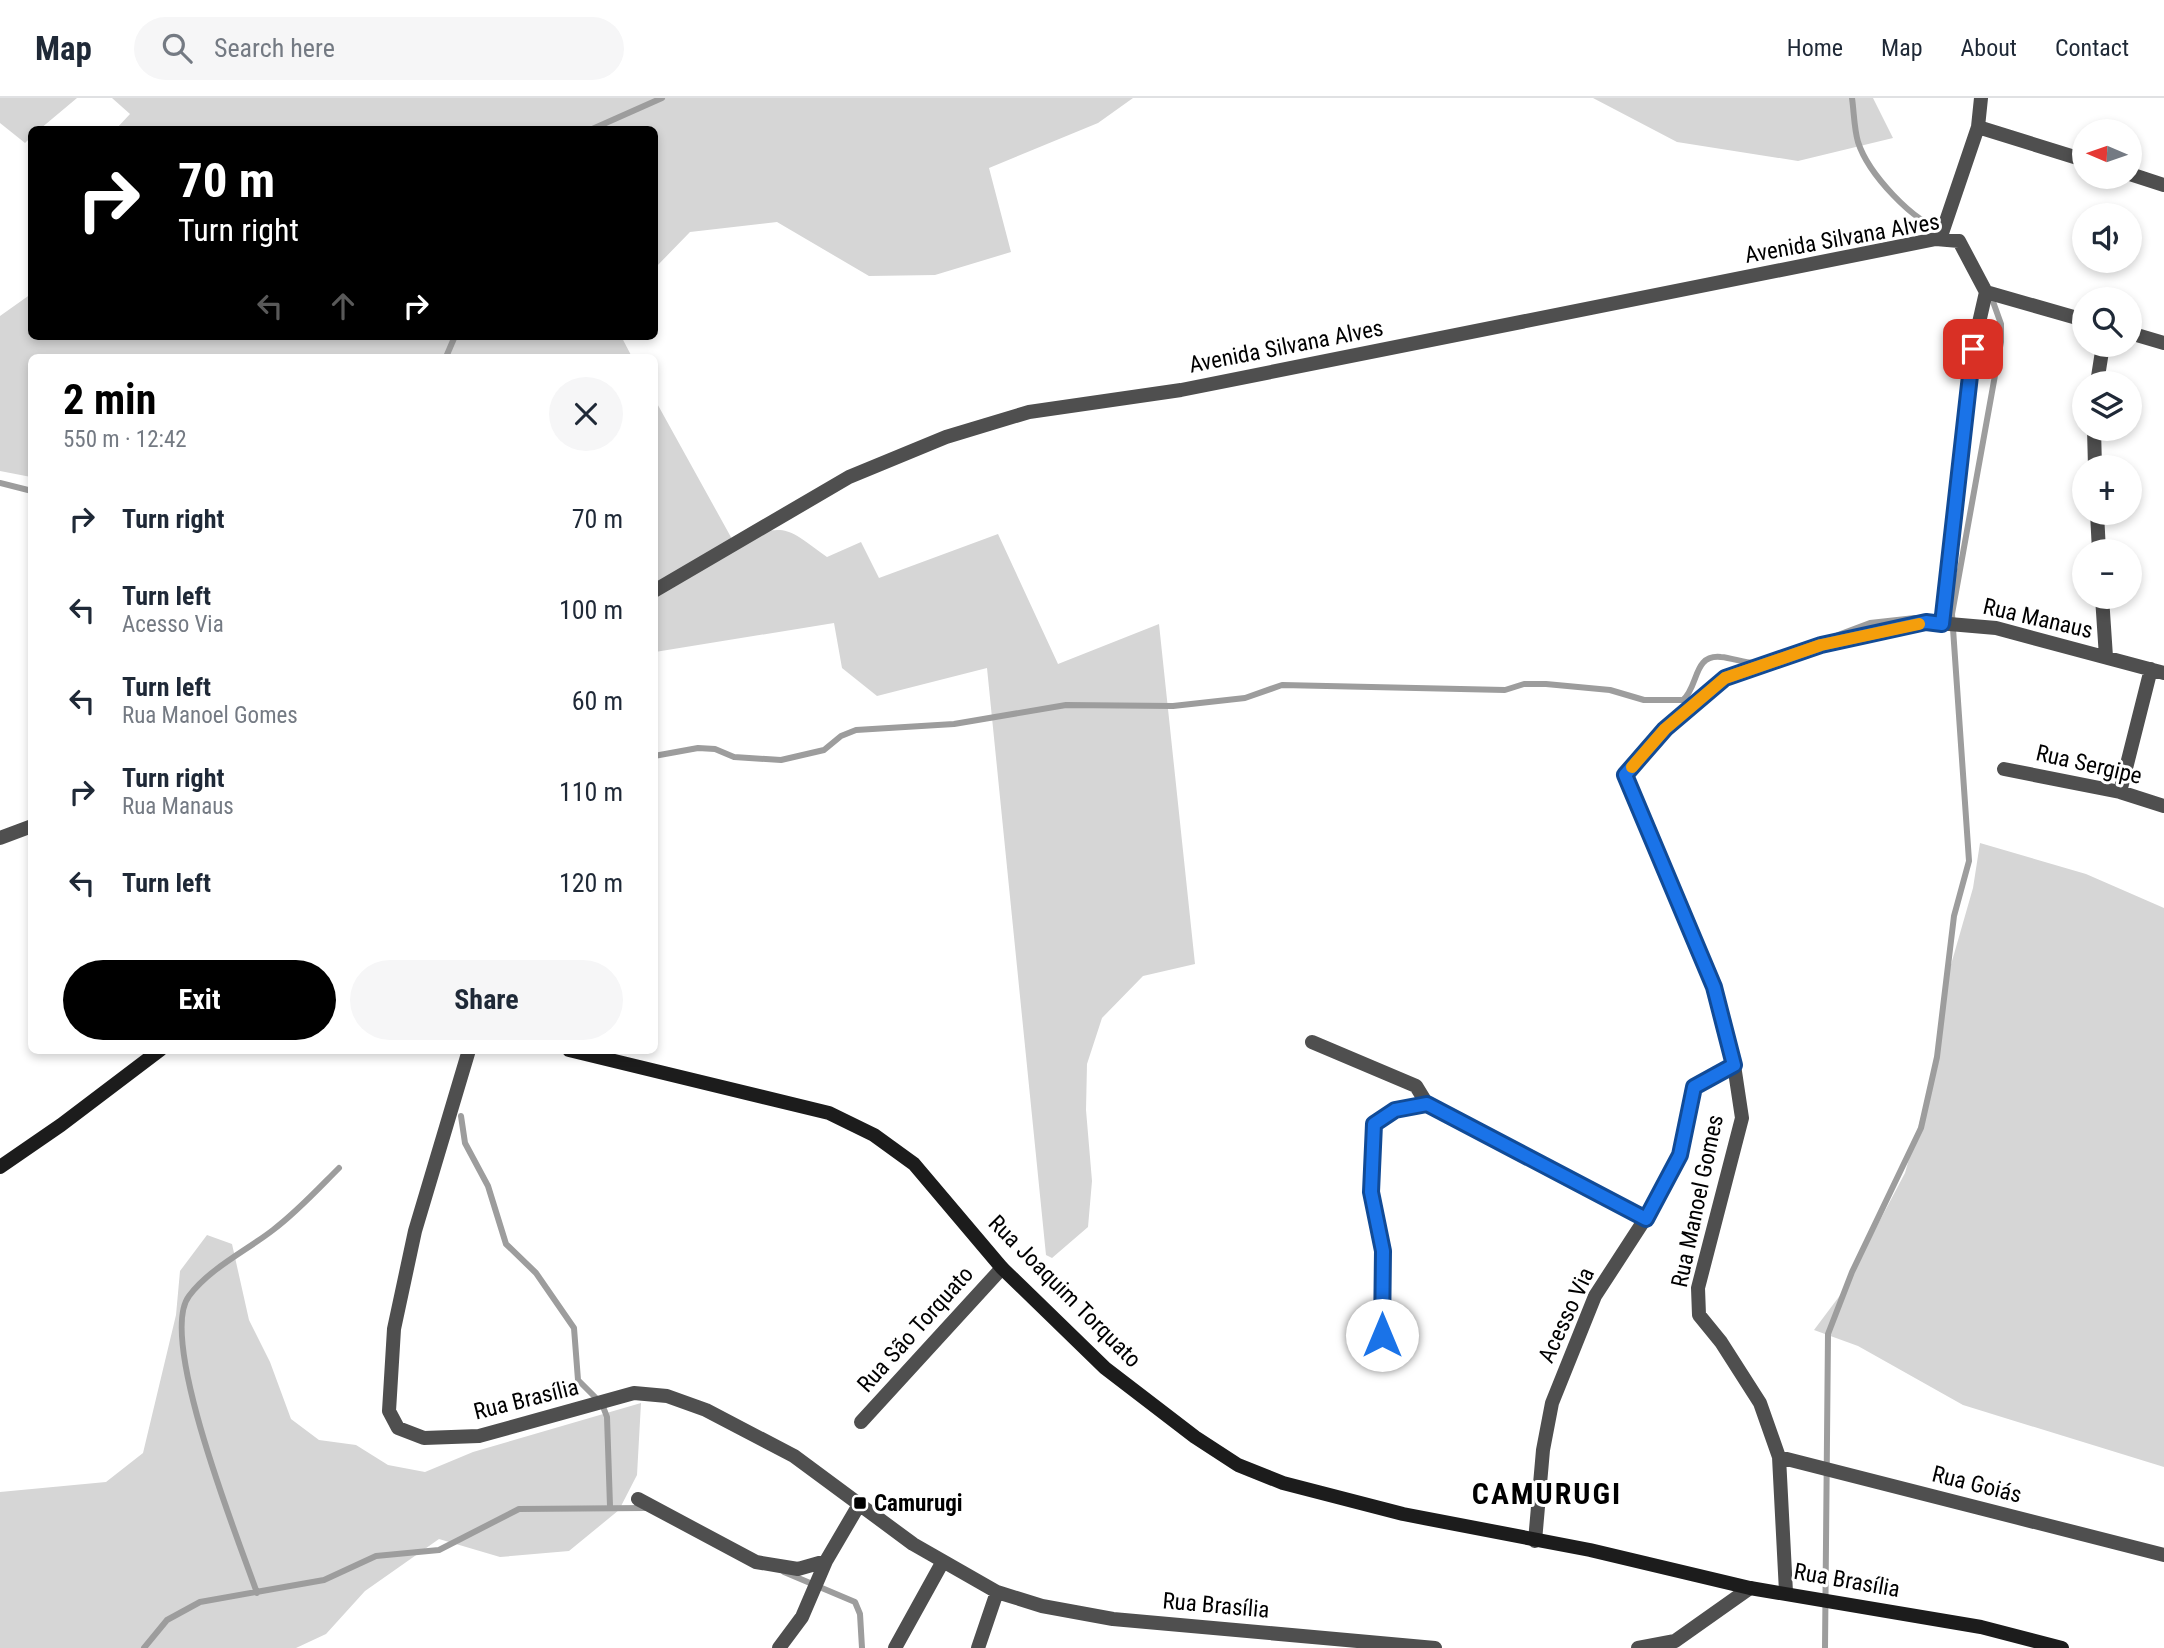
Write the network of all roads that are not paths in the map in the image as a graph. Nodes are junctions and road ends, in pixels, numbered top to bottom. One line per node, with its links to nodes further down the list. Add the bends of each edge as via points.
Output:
1 (1981, 98): 2 (street)
2 (1978, 127): 3 (street); 6 (street)
3 (2072, 156)
4 (2142, 178): 5 (street)
5 (2164, 185)
6 (1940, 239): 7 (street, Avenida Silvana Alves, via 1959,241); 11 (street, Avenida Silvana Alves, via 1181,390 1028,412 946,437 849,477)
7 (1986, 292): 8 (street); 13 (street, via 1973,349)
8 (2072, 317)
9 (2142, 337): 10 (street)
10 (2164, 343)
11 (658, 589)
12 (2103, 609): 14 (street)
13 (1942, 624): 14 (street, Rua Manaus, via 1996,628); 17 (street, Rua Manaus, via 1926,622 1821,645 1725,678 1665,729)
14 (2106, 657): 15 (street, Rua Manaus)
15 (2158, 671): 18 (street, Rua Manaus)
16 (2004, 769): 18 (street, Rua Sergipe)
17 (1625, 775): 26 (street, Rua Manoel Gomes, via 1714,987)
18 (2120, 792): 19 (street, Rua Sergipe)
19 (2164, 806)
20 (28, 828): 21 (street)
21 (0, 838)
22 (1312, 1042): 27 (street, via 1416,1086)
23 (155, 1054): 28 (street)
24 (468, 1054): 35 (street, Rua Brasília, via 415,1231 394,1329 389,1410 398,1428 424,1438 479,1436 634,1393 667,1396 706,1410 794,1456)
25 (586, 1054): 30 (street, Rua Joaquim Torquato, via 829,1113 874,1135 914,1164)
26 (1734, 1065): 29 (street, Acesso Via, via 1694,1087 1680,1155); 33 (street, Rua Manoel Gomes, via 1742,1118 1698,1288 1699,1315 1760,1403)
27 (1427, 1104): 29 (street); 31 (street, via 1395,1110 1374,1124 1371,1192 1383,1251)
28 (0, 1167)
29 (1646, 1219): 36 (street, Acesso Via, via 1595,1296 1552,1403)
30 (1002, 1268): 32 (street, Rua São Torquato); 36 (street, Rua Joaquim Torquato, via 1105,1368 1238,1465 1283,1483 1403,1514)
31 (1382, 1335)
32 (861, 1422)
33 (1779, 1457): 37 (street, Rua Goiás); 42 (street, Rua Manoel Gomes)
34 (638, 1499): 38 (street, via 756,1562 798,1569)
35 (860, 1503): 38 (street); 39 (street, Rua Brasília)
36 (1535, 1541): 40 (street, Rua Joaquim Torquato)
37 (2164, 1555)
38 (826, 1561): 43 (street, via 802,1617)
39 (942, 1563): 41 (street, Rua Brasília); 44 (street)
40 (1750, 1588): 42 (street, Rua Brasília); 47 (street, via 1675,1641)
41 (997, 1592): 45 (street); 46 (street, Rua Brasília, via 1042,1606 1114,1619)
42 (1786, 1592): 48 (street, Rua Brasília, via 1981,1627)
43 (779, 1648)
44 (895, 1648)
45 (978, 1648)
46 (1435, 1648)
47 (1638, 1648)
48 (2062, 1648)

